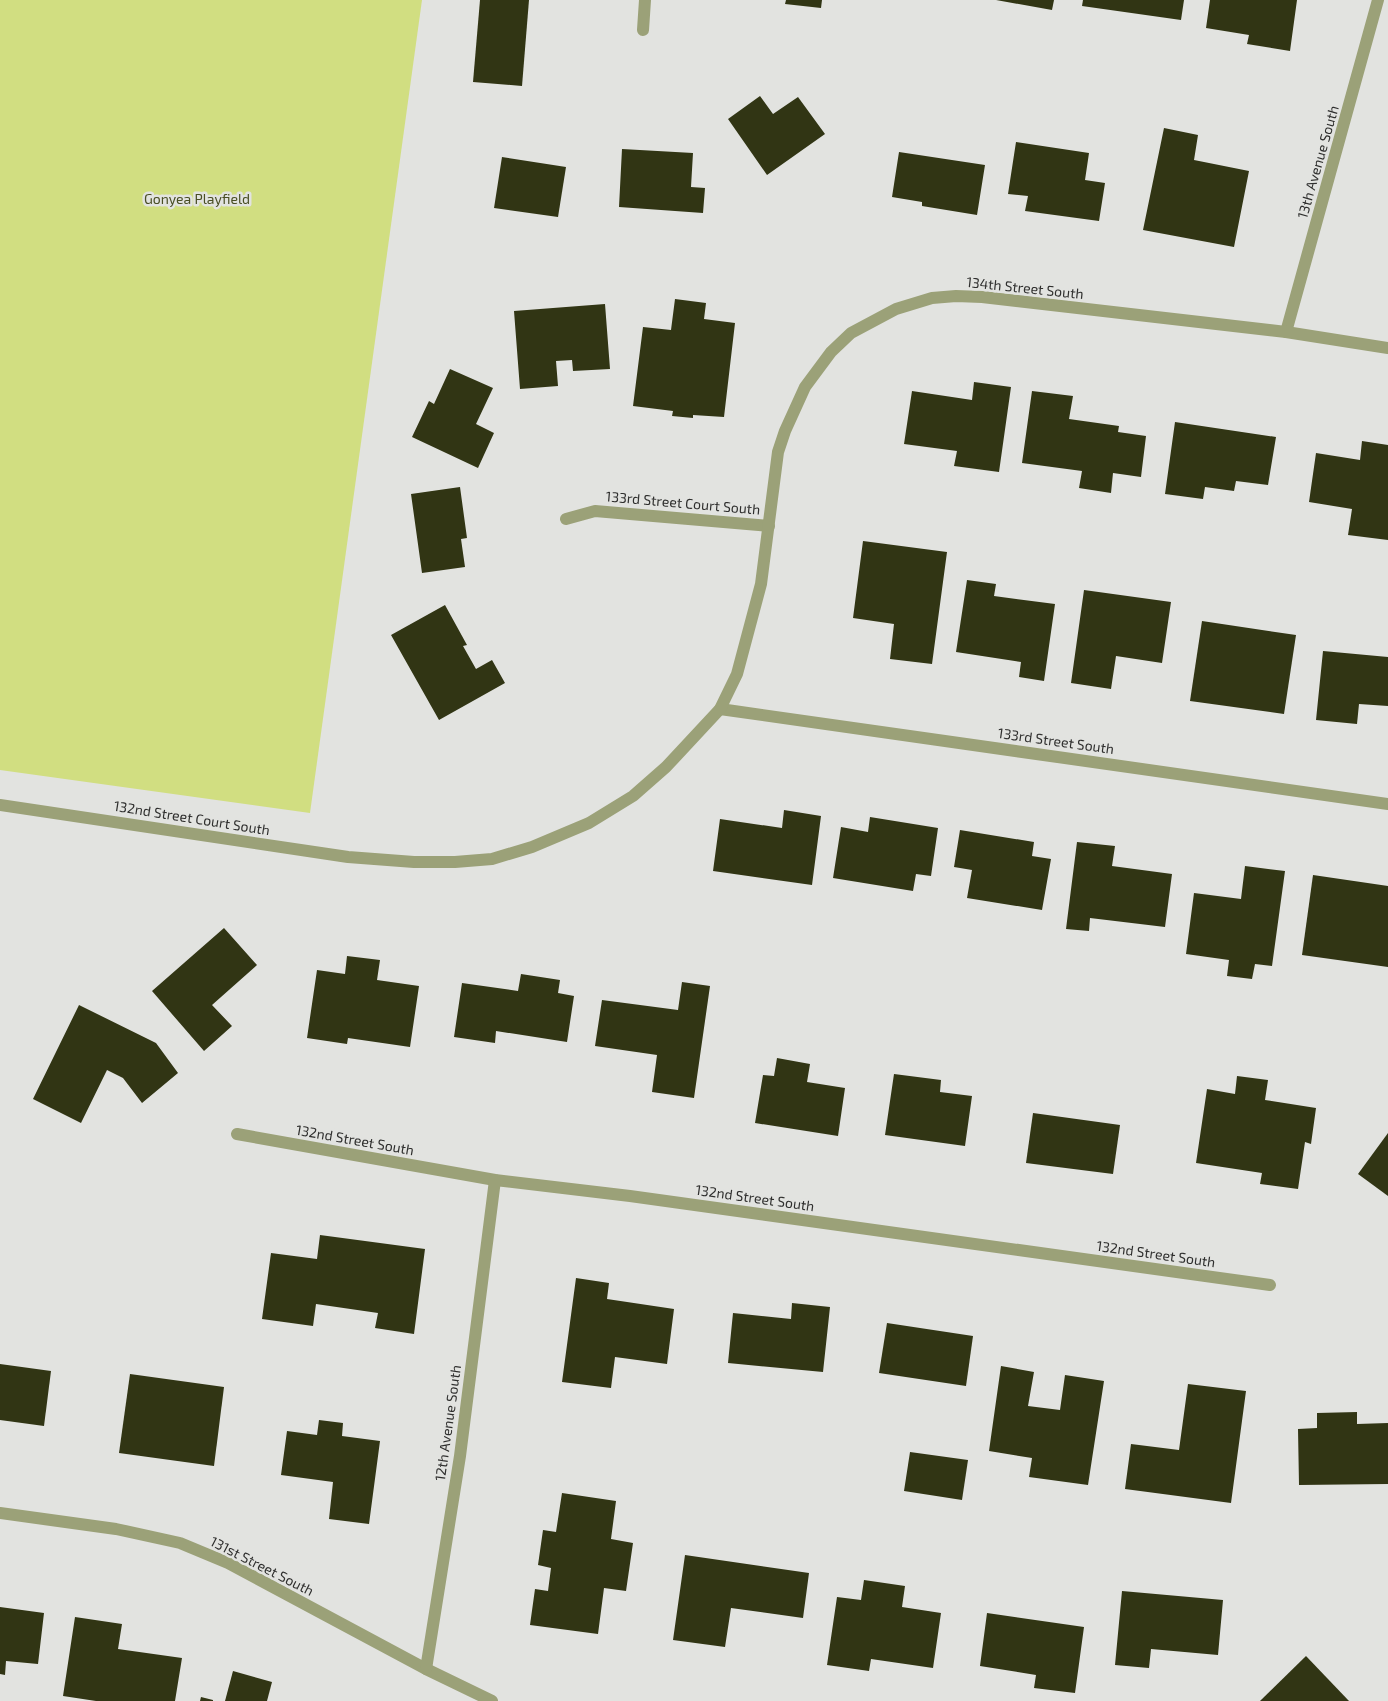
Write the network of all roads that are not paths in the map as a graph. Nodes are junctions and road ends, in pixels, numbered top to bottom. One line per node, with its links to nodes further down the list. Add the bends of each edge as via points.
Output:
1 (645, 0): 3 (street)
2 (1378, 0): 4 (street, 13th Avenue South)
3 (643, 30)
4 (1286, 332): 5 (street, 134th Street South); 7 (street, 134th Street South, via 982,296 932,298 896,309 851,333 831,352 805,387 778,452)
5 (1388, 348)
6 (566, 519): 7 (street, 133rd Street Court South, via 595,511)
7 (769, 526): 8 (street, via 761,584 737,674)
8 (720, 709): 9 (street, 133rd Street South); 10 (street, 132nd Street Court South, via 666,767 632,796 588,823 532,847 492,859 414,862 348,857)
9 (1388, 804)
10 (0, 806)
11 (236, 1134): 12 (street, 132nd Street South)
12 (495, 1180): 13 (street, 132nd Street South); 15 (street, 12th Avenue South, via 460,1456)
13 (1270, 1285)
14 (0, 1513): 15 (street, 131st Street South, via 116,1528 180,1543 228,1563)
15 (426, 1669): 16 (street, 131st Street South)
16 (492, 1701)

